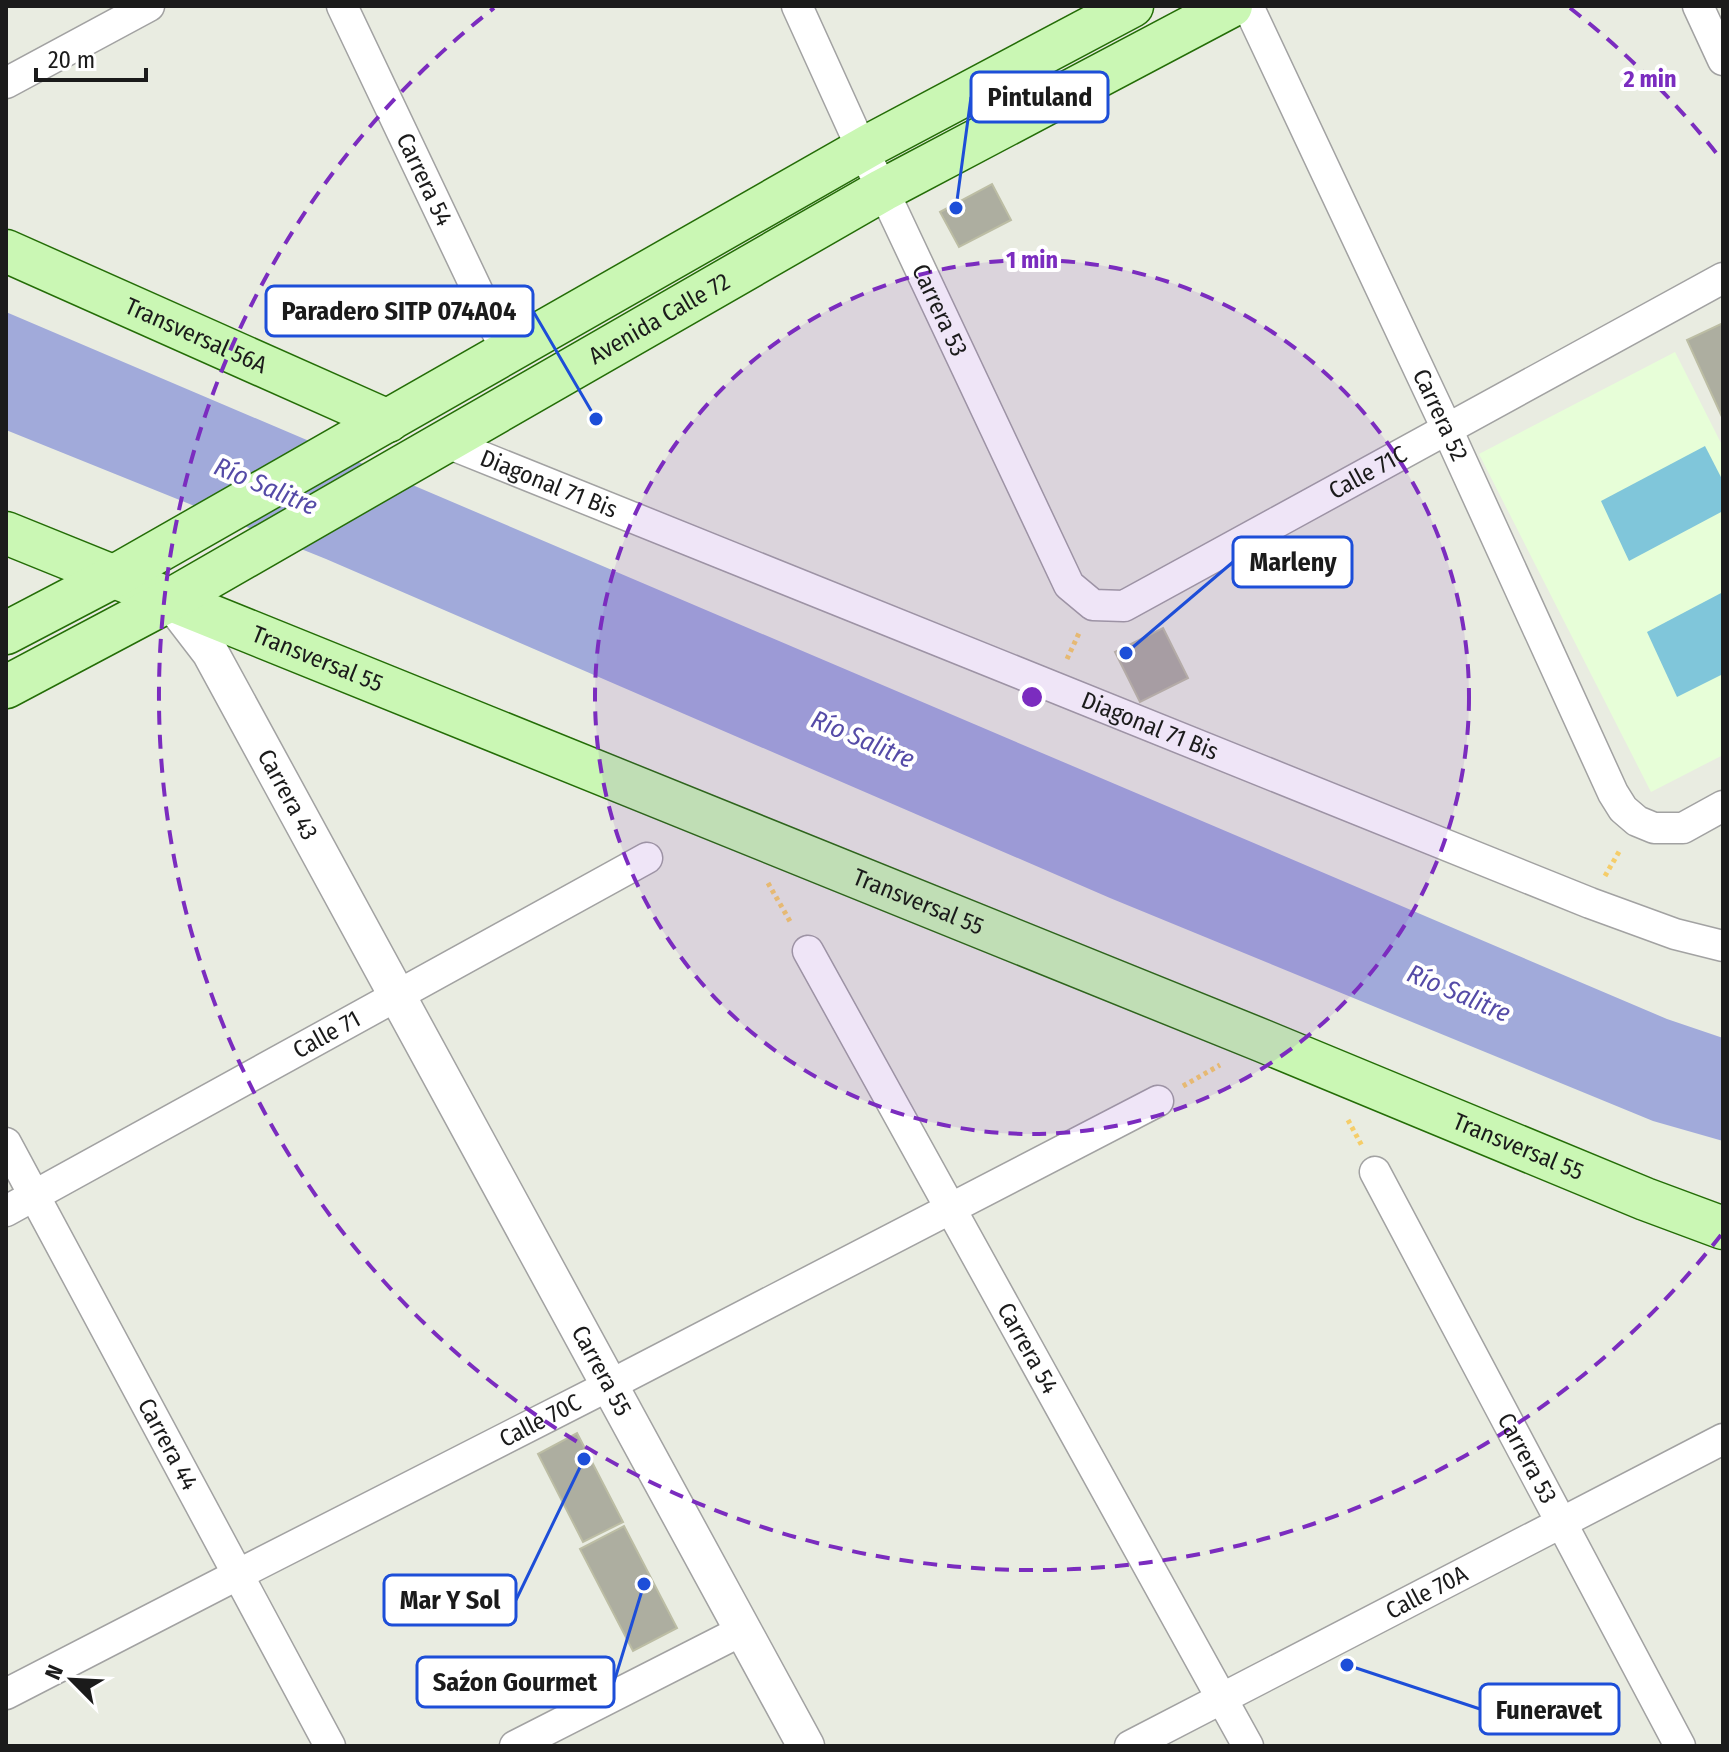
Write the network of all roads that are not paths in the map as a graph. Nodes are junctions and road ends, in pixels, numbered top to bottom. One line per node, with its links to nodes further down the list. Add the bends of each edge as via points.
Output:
1 (149, 6): 9 (street)
2 (342, 6): 14 (street, Carrera 54)
3 (797, 6): 10 (street, Carrera 53)
4 (1132, 6): 10 (main road, Avenida Calle 72)
5 (1231, 6): 11 (main road, Avenida Calle 72)
6 (1248, 6): 16 (street, Carrera 52)
7 (1698, 6): 8 (street)
8 (1723, 60)
9 (6, 83)
10 (862, 149): 11 (street, Carrera 53); 14 (main road, Avenida Calle 72)
11 (883, 190): 17 (main road, Avenida Calle 72); 21 (street, Carrera 53, via 1069,585)
12 (6, 251): 15 (main road, Transversal 56A)
13 (1723, 278): 16 (street, Calle 71C)
14 (507, 353): 15 (main road, Avenida Calle 72)
15 (373, 429): 19 (main road, Avenida Calle 72)
16 (1447, 429): 21 (street, Calle 71C, via 1124,606); 24 (street, Carrera 52, via 1623,809 1654,828 1683,828)
17 (445, 442): 20 (main road, Avenida Calle 72); 26 (street, Diagonal 71 Bis, via 1590,903)
18 (6, 533): 19 (main road)
19 (113, 577): 20 (main road, Transversal 55); 22 (main road, Avenida Calle 72)
20 (170, 600): 23 (main road, Avenida Calle 72); 28 (street, Carrera 43, via 210,652); 35 (main road, Transversal 55)
21 (1093, 605)
22 (6, 633)
23 (6, 687)
24 (1723, 806)
25 (647, 858): 28 (street, Calle 71)
26 (1723, 946)
27 (808, 951): 33 (street, Carrera 54)
28 (398, 994): 32 (street, Calle 71); 36 (street, Carrera 55)
29 (1158, 1101): 33 (street, Calle 70C)
30 (6, 1143): 32 (street, Carrera 44)
31 (1375, 1172): 38 (street, Carrera 53)
32 (34, 1196): 34 (street, Calle 71); 39 (street, Carrera 44)
33 (951, 1208): 36 (street, Calle 70C); 42 (street, Carrera 54)
34 (6, 1211)
35 (1723, 1228)
36 (610, 1385): 39 (street, Calle 70C); 40 (street, Carrera 55)
37 (1723, 1439): 38 (street, Calle 70A)
38 (1561, 1523): 42 (street, Calle 70A); 48 (street, Carrera 53)
39 (237, 1575): 41 (street, Calle 70C); 43 (street, Carrera 44)
40 (743, 1630): 44 (street); 45 (street, Carrera 55)
41 (6, 1694)
42 (1223, 1698): 46 (street, Calle 70A); 47 (street, Carrera 54)
43 (330, 1746)
44 (515, 1746)
45 (806, 1746)
46 (1130, 1746)
47 (1248, 1746)
48 (1680, 1746)

